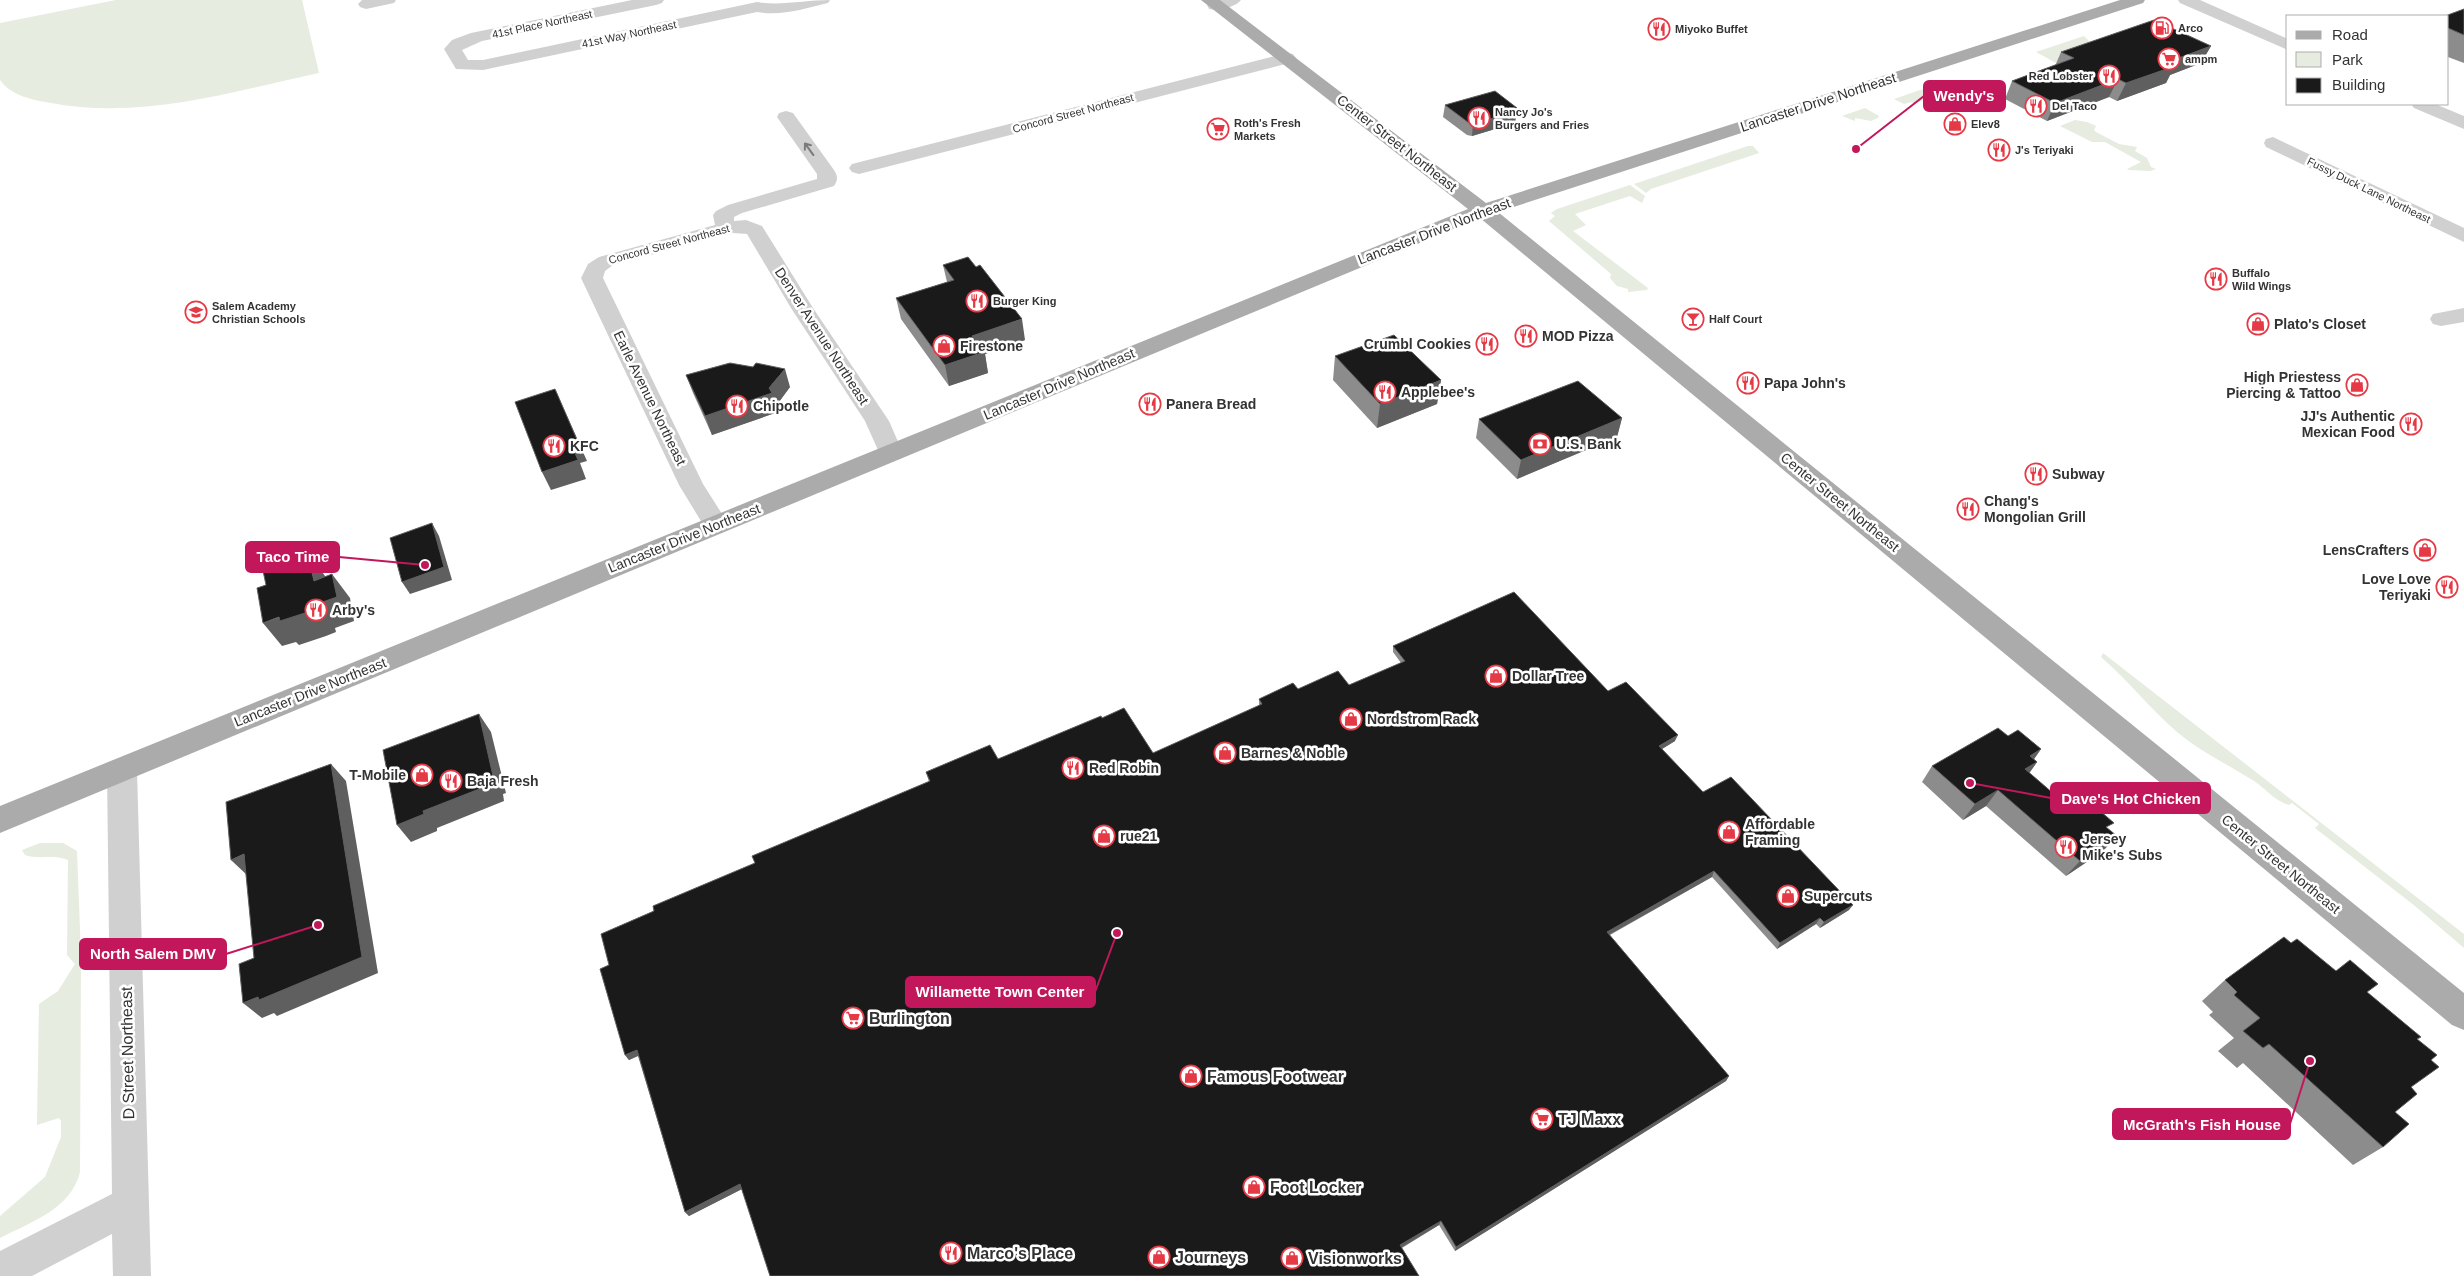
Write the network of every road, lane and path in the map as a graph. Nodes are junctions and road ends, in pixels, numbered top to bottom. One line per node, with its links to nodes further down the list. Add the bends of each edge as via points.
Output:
1 (388, 0): 9 (street)
2 (656, 0): 10 (street, 41st Place Northeast, via 477,37)
3 (822, 0): 8 (street, 41st Way Northeast, via 769,10)
4 (1234, 0): 7 (street)
5 (2137, 0): 18 (main road, Lancaster Drive Northeast)
6 (2186, 0): 11 (street)
7 (1212, 2): 12 (main road, Center Street Northeast)
8 (754, 3): 10 (street, 41st Way Northeast, via 483,65 462,65 453,49)
9 (366, 4)
10 (458, 44)
11 (2286, 44)
12 (1287, 58): 17 (street, Concord Street Northeast); 18 (main road, Center Street Northeast)
13 (2422, 105): 15 (street)
14 (786, 117): 19 (street, one-way to 14, via 723,215 827,182 827,174)
15 (2464, 123)
16 (2273, 143): 20 (street, Fussy Duck Lane Northeast)
17 (859, 168)
18 (1482, 210): 24 (main road, Lancaster Drive Northeast); 28 (main road, Center Street Northeast)
19 (736, 227): 21 (street, Concord Street Northeast, via 606,261); 24 (street, Denver Avenue Northeast, via 755,230 877,421)
20 (2464, 236)
21 (595, 268): 25 (street, Earle Avenue Northeast, via 592,278 691,485)
22 (2464, 315): 23 (street)
23 (2441, 318)
24 (890, 453): 25 (main road, Lancaster Drive Northeast)
25 (716, 525): 26 (main road, Lancaster Drive Northeast)
26 (122, 770): 27 (main road, Lancaster Drive Northeast); 29 (street, D Street Northeast)
27 (0, 820)
28 (2464, 1014)
29 (130, 1205): 30 (street); 31 (street, D Street Northeast)
30 (0, 1272)
31 (132, 1276)

